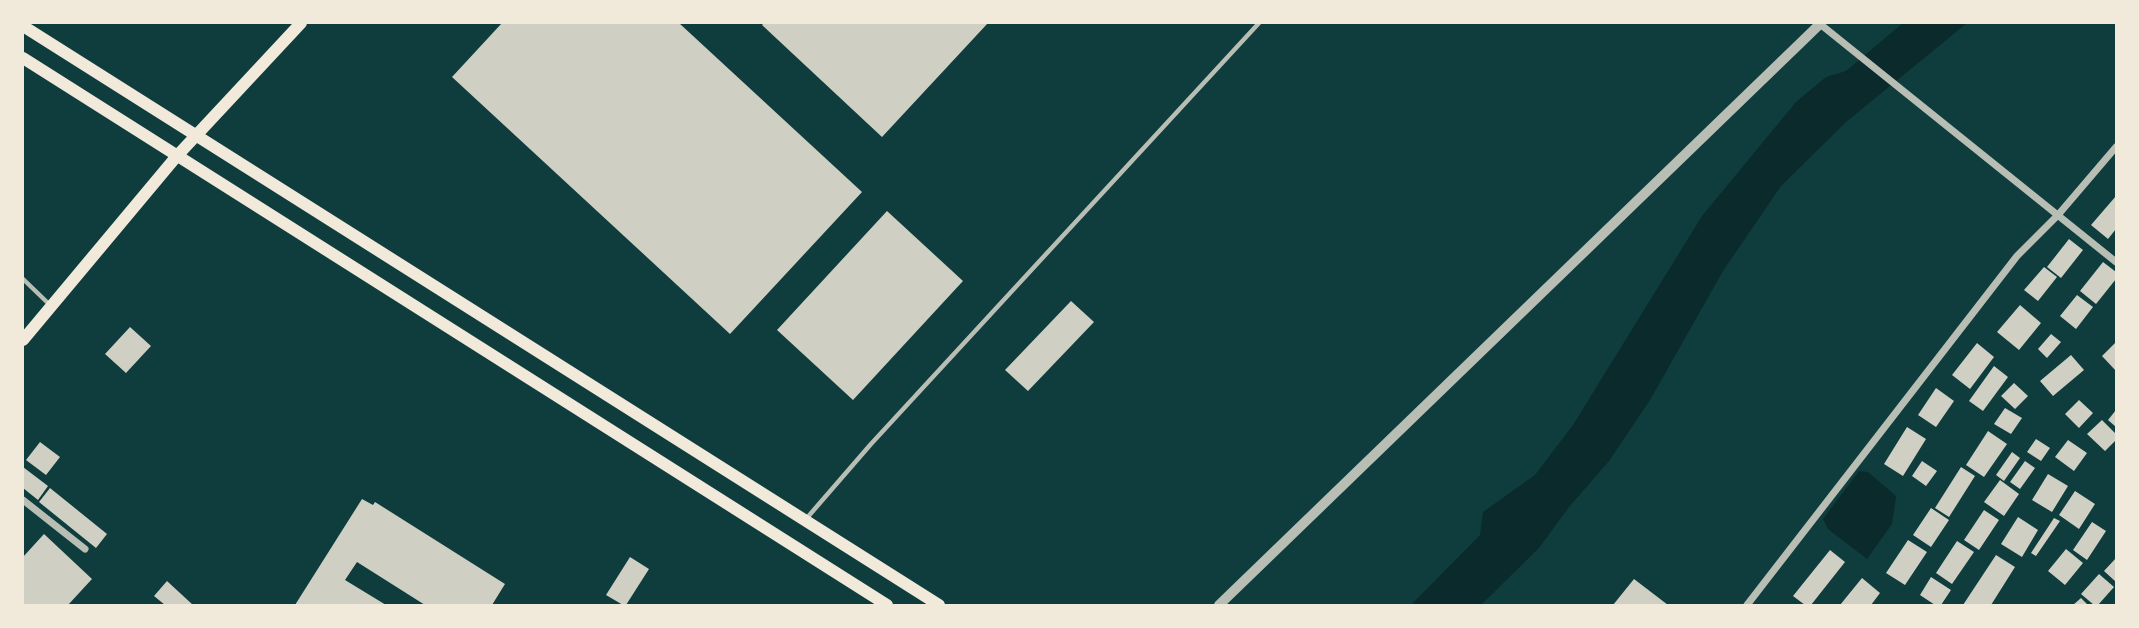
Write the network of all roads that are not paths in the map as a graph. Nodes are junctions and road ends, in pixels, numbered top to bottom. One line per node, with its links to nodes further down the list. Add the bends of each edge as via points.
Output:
1 (301, 23): 6 (main road)
2 (1259, 23): 15 (lane)
3 (1820, 23): 9 (street); 19 (street)
4 (23, 26): 6 (main road)
5 (23, 58): 8 (main road)
6 (197, 134): 8 (main road); 15 (main road)
7 (2116, 146): 9 (street)
8 (176, 156): 12 (main road); 17 (main road)
9 (2058, 215): 10 (street); 20 (street, via 2017,257)
10 (2116, 262)
11 (23, 279): 12 (lane)
12 (53, 307): 13 (main road)
13 (23, 340)
14 (23, 500): 16 (street)
15 (805, 520): 18 (main road)
16 (85, 549)
17 (887, 605)
18 (939, 605)
19 (1219, 605)
20 (1747, 605)

